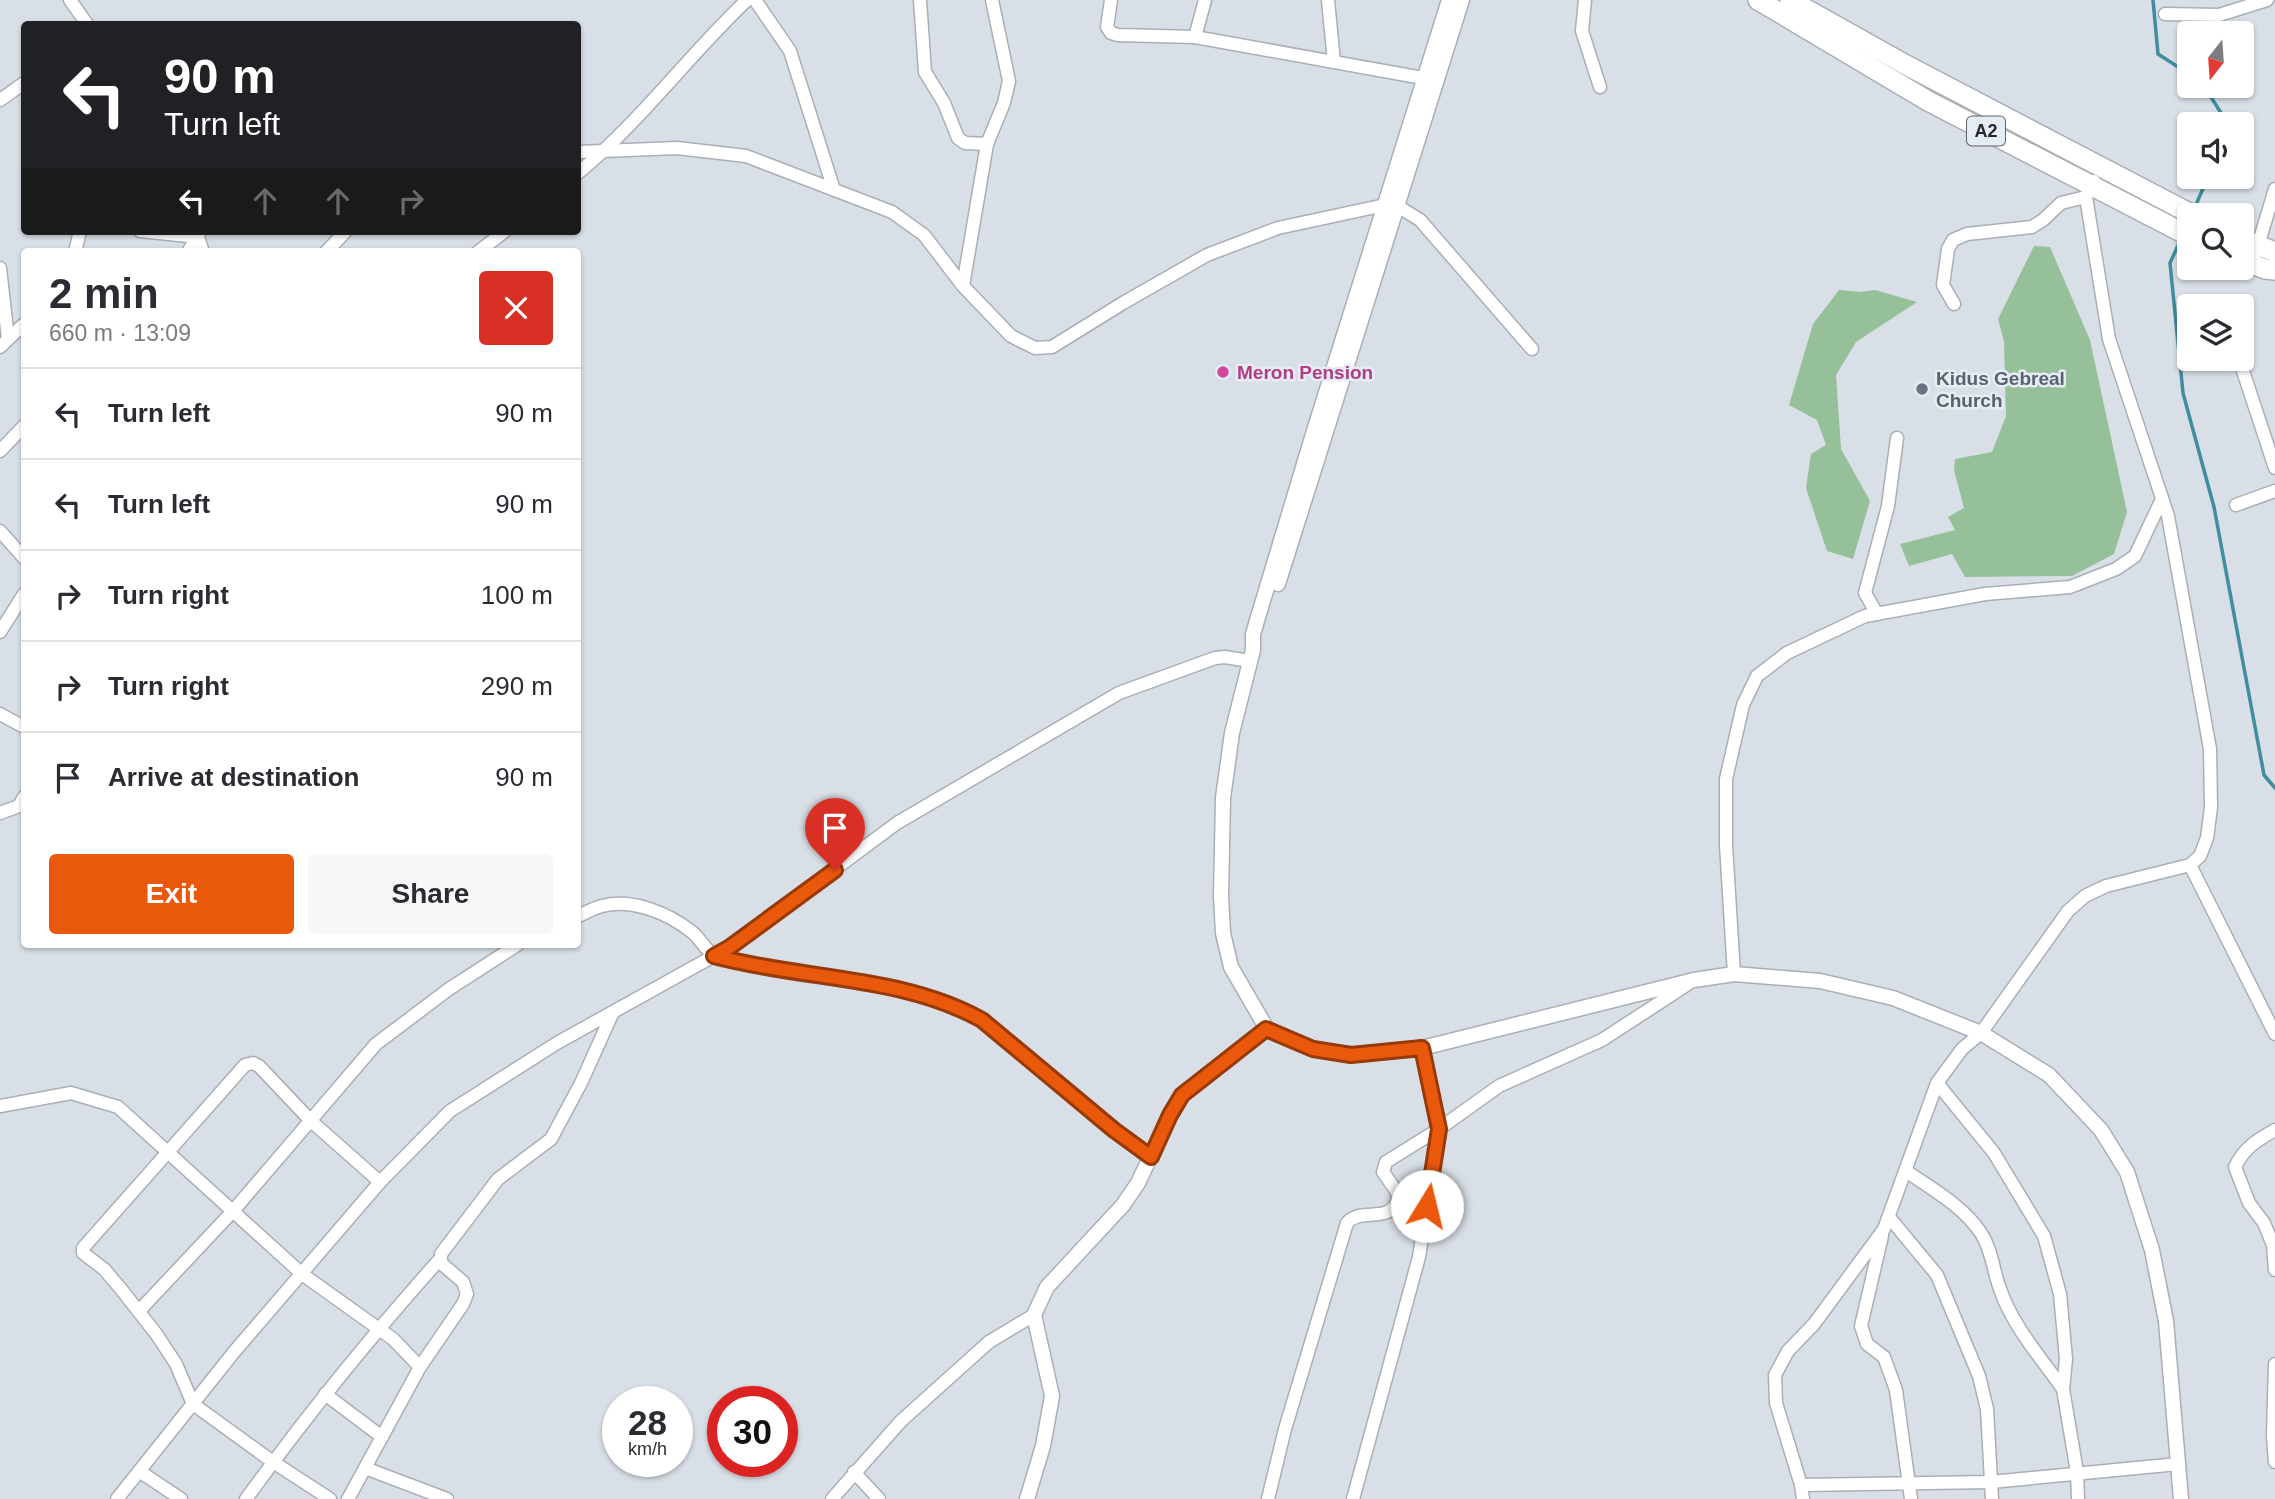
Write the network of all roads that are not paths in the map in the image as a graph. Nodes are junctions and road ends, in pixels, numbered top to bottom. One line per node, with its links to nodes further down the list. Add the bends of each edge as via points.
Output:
1 (70, 0): 16 (street)
2 (747, 0): 25 (street)
3 (755, 0): 30 (street, via 790,51)
4 (920, 0): 24 (street, via 925,72 958,138 965,143)
5 (992, 0): 24 (street, via 1009,81)
6 (1111, 0): 18 (street, via 1107,27 1111,33)
7 (1205, 0): 18 (street)
8 (1328, 0): 19 (street)
9 (1449, 0): 20 (street)
10 (1462, 0): 20 (street)
11 (1585, 0): 22 (street, via 1582,31)
12 (1758, 0): 14 (highway)
13 (2267, 0): 15 (street, via 2219,15)
14 (1790, 6): 17 (highway)
15 (2165, 14)
16 (85, 21)
17 (1837, 35): 27 (highway, A2, via 1906,65); 31 (highway, A2, via 1928,101)
18 (1195, 37): 19 (street)
19 (1335, 62): 20 (street)
20 (1431, 80): 32 (street)
21 (21, 85): 23 (street)
22 (1600, 88)
23 (0, 100)
24 (988, 144): 42 (street)
25 (606, 150): 26 (street); 28 (street); 30 (street, via 677,148 746,156)
26 (581, 152)
27 (2102, 168): 31 (street); 33 (highway, A2)
28 (581, 171)
29 (2275, 189): 39 (street)
30 (834, 190): 42 (street, via 892,212 925,235)
31 (2089, 192): 34 (highway, A2); 43 (street, via 2061,203 2032,227 1966,234 1953,240 1943,285); 53 (street, via 2109,339)
32 (1392, 206): 42 (street, via 1278,228 1206,255 1052,347 1035,348 1011,336); 46 (street, via 1420,220); 60 (street, via 1253,634)
33 (2177, 207)
34 (2177, 230)
35 (342, 235): 37 (street)
36 (500, 235): 38 (street)
37 (330, 248)
38 (483, 248)
39 (2254, 252): 41 (highway)
40 (0, 268): 45 (street)
41 (2275, 270)
42 (963, 286)
43 (1954, 304)
44 (21, 327): 45 (street)
45 (4, 343)
46 (1532, 349)
47 (2243, 371): 51 (street)
48 (21, 429): 50 (street)
49 (1897, 438): 58 (street, via 1888,506 1865,593)
50 (0, 451)
51 (2275, 468)
52 (2275, 491): 54 (street)
53 (2162, 499): 58 (street, via 2135,556 2116,569 2070,587 1985,594); 65 (street, via 2210,749 2207,838 2200,856)
54 (2236, 505)
55 (0, 531): 56 (street)
56 (21, 555)
57 (21, 599): 59 (street)
58 (1877, 614): 69 (street, via 1787,653 1757,676 1742,705 1726,779)
59 (0, 632)
60 (1251, 656): 68 (street, via 1215,658 1119,694 897,823); 72 (street, via 1223,798 1221,896 1231,967)
61 (0, 714): 62 (street)
62 (21, 725)
63 (21, 802): 64 (street)
64 (0, 813)
65 (2190, 864): 73 (street, via 2085,896 2068,911); 74 (street)
66 (581, 915): 68 (street, via 603,905 634,904 692,932)
67 (512, 948): 78 (street, via 376,1044)
68 (714, 956): 71 (street); 82 (street, via 958,1006 982,1020)
69 (1734, 974): 70 (street); 73 (street, via 1820,981 1881,995)
70 (1694, 980): 75 (street); 79 (street, via 1602,1040 1499,1086)
71 (613, 1012): 84 (street, via 450,1111); 87 (street, via 551,1139 498,1179)
72 (1266, 1029): 75 (street, via 1313,1049 1351,1055); 82 (street, via 1182,1095)
73 (1981, 1032): 76 (street, via 1962,1048); 101 (street, via 2049,1075 2101,1130 2127,1172 2152,1250 2166,1321)
74 (2275, 1034)
75 (1422, 1048): 79 (street)
76 (1937, 1083): 83 (street); 95 (street, via 1994,1153 2043,1236 2060,1294 2066,1359)
77 (0, 1106): 81 (street, via 71,1093 118,1107)
78 (311, 1121): 81 (street, via 253,1063 245,1065); 84 (street); 85 (street)
79 (1439, 1129): 118 (street, via 1383,1166 1382,1172 1397,1192 1391,1211 1376,1216 1360,1214 1347,1223); 119 (street, via 1419,1256)
80 (2275, 1130): 88 (street, via 2251,1144 2235,1167 2273,1245)
81 (168, 1152): 85 (street); 90 (street, via 83,1248)
82 (1151, 1157): 91 (street, via 1124,1205 1046,1287)
83 (1906, 1171): 86 (street); 95 (street, via 1955,1205 1981,1232 2000,1290)
84 (380, 1182): 89 (street)
85 (233, 1211): 89 (street); 90 (street)
86 (1887, 1223): 106 (street, via 1861,1326 1867,1344 1884,1357 1896,1390); 107 (street, via 1937,1275 1979,1376 1987,1409); 108 (street, via 1814,1324 1788,1350 1775,1375 1776,1403)
87 (440, 1259): 92 (street); 94 (street, via 463,1282 467,1294)
88 (2275, 1270)
89 (302, 1274): 92 (street); 97 (street)
90 (139, 1311): 97 (street, via 176,1364)
91 (1034, 1315): 104 (street, via 989,1342 901,1421); 117 (street, via 1052,1396)
92 (378, 1328): 94 (street); 96 (street)
93 (2275, 1364): 100 (street)
94 (420, 1367): 98 (street)
95 (2063, 1389): 105 (street)
96 (325, 1394): 98 (street); 99 (street)
97 (193, 1404): 99 (street); 103 (street)
98 (382, 1437): 102 (street)
99 (273, 1462): 111 (street); 112 (street)
100 (2275, 1462)
101 (2178, 1464): 105 (street); 124 (street)
102 (365, 1468): 113 (street); 114 (street)
103 (139, 1471): 109 (street); 110 (street)
104 (854, 1472): 115 (street); 116 (street)
105 (2077, 1472): 107 (street); 123 (street)
106 (1909, 1482): 107 (street); 108 (street); 121 (street)
107 (1991, 1482): 122 (street)
108 (1801, 1485): 120 (street)
109 (117, 1499)
110 (181, 1499)
111 (246, 1499)
112 (330, 1499)
113 (348, 1499)
114 (447, 1499)
115 (832, 1499)
116 (879, 1499)
117 (1027, 1499)
118 (1268, 1499)
119 (1353, 1499)
120 (1802, 1499)
121 (1911, 1499)
122 (1992, 1499)
123 (2078, 1499)
124 (2180, 1499)

